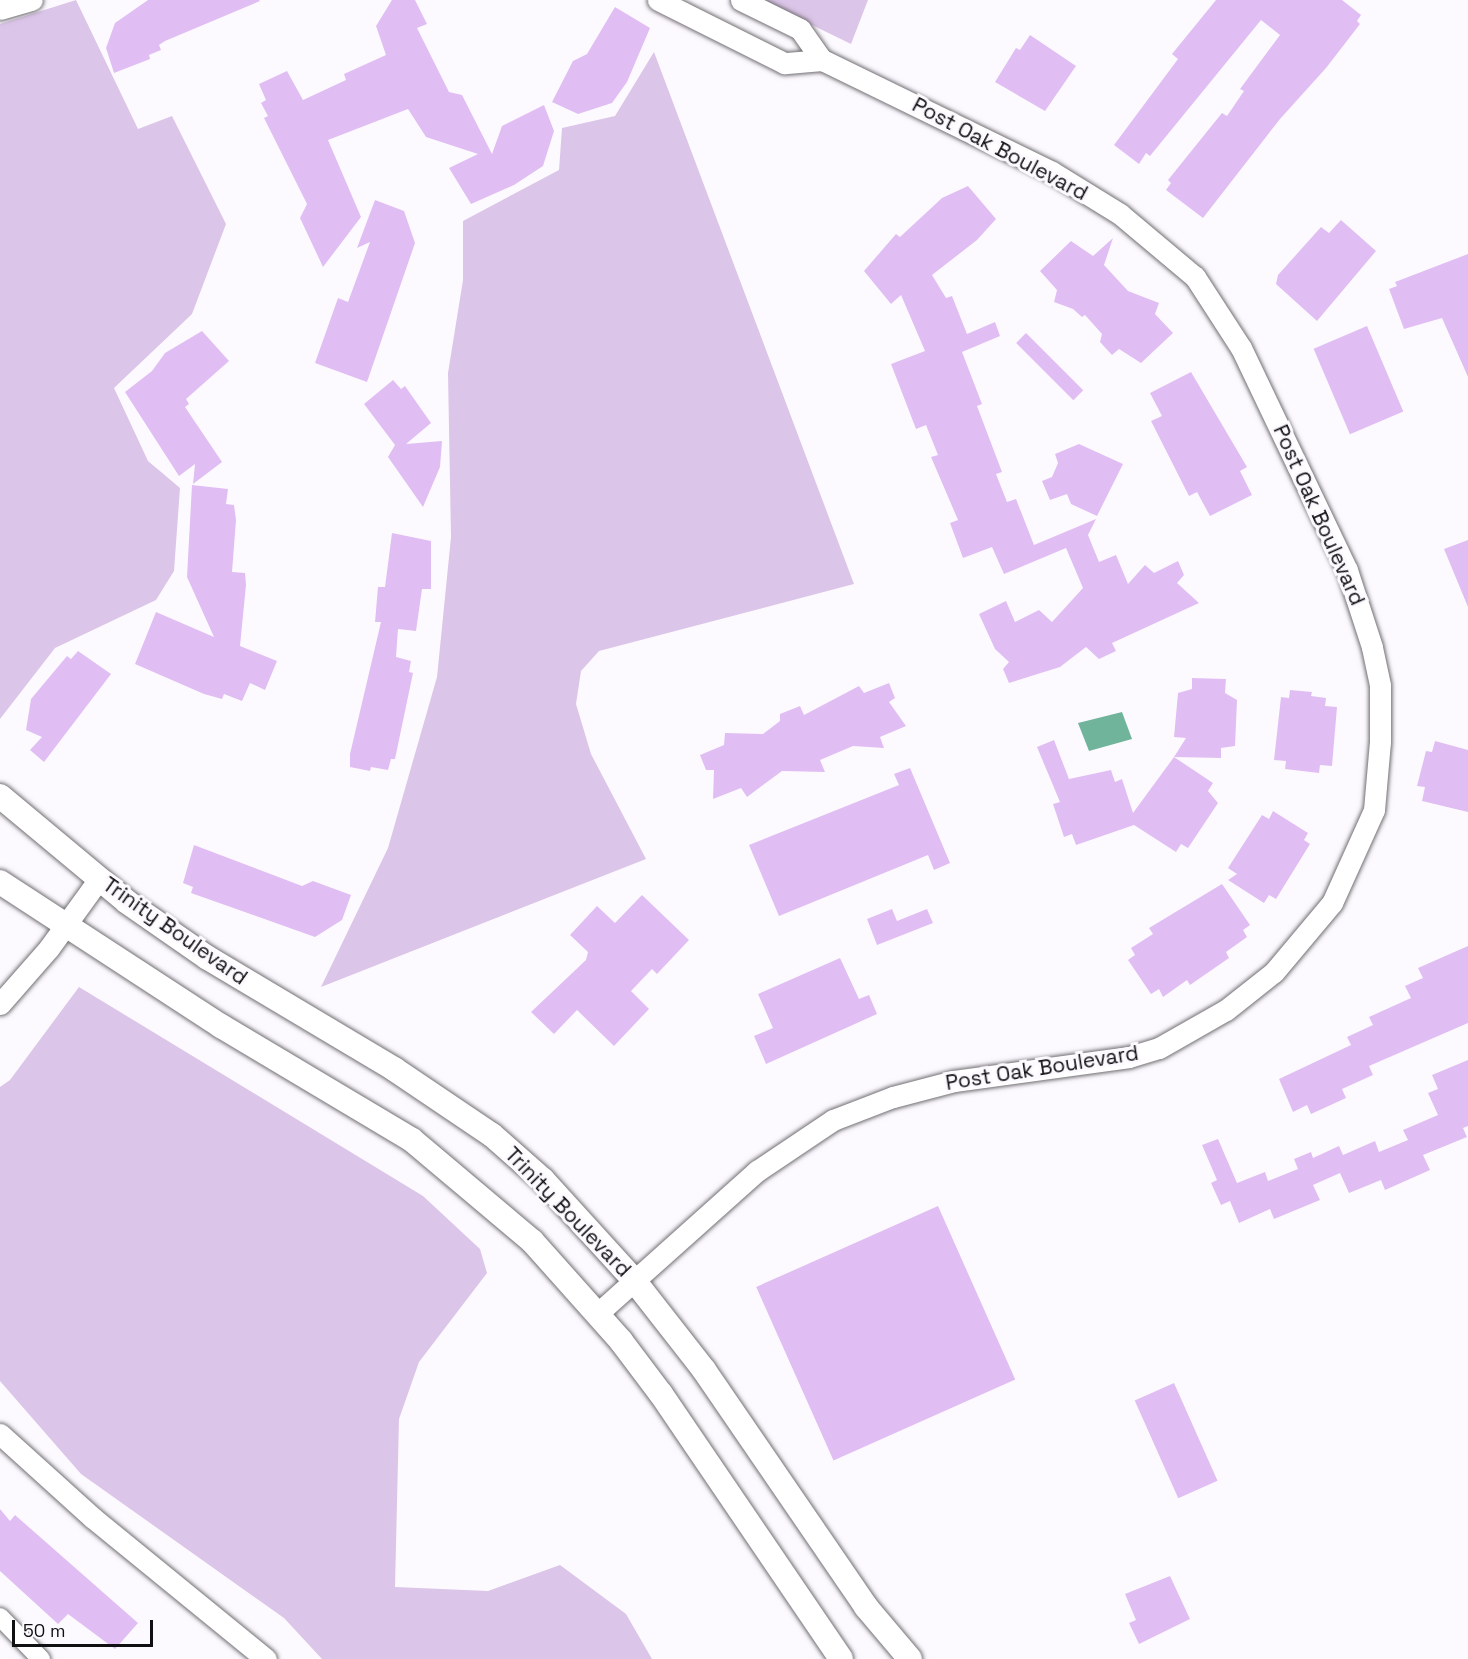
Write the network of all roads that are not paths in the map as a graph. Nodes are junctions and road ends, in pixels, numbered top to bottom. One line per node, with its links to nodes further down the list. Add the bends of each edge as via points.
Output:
1 (32, 0): 4 (street)
2 (658, 0): 5 (street, via 784,63)
3 (741, 0): 5 (street, Post Oak Boulevard, via 800,29)
4 (0, 9)
5 (822, 60): 11 (street, Post Oak Boulevard, via 1052,172 1120,214 1195,277 1241,348 1273,411 1347,570 1362,614 1380,686 1374,810 1332,903 1274,972 1226,1010 1159,1048 1129,1057 954,1081 893,1096 833,1120 757,1171)
6 (0, 796): 7 (main road, Trinity Boulevard)
7 (99, 879): 9 (street); 11 (main road, Trinity Boulevard, via 208,958 394,1069 492,1135 543,1180)
8 (0, 882): 9 (main road)
9 (67, 926): 10 (street); 12 (main road, via 412,1140 532,1241)
10 (0, 1004)
11 (633, 1279): 12 (street, Post Oak Boulevard); 18 (main road, Trinity Boulevard, via 790,1489 866,1607)
12 (597, 1314): 17 (main road, via 662,1394)
13 (0, 1434): 16 (street, via 93,1518)
14 (0, 1617): 15 (street)
15 (38, 1655)
16 (266, 1659)
17 (841, 1659)
18 (910, 1659)

